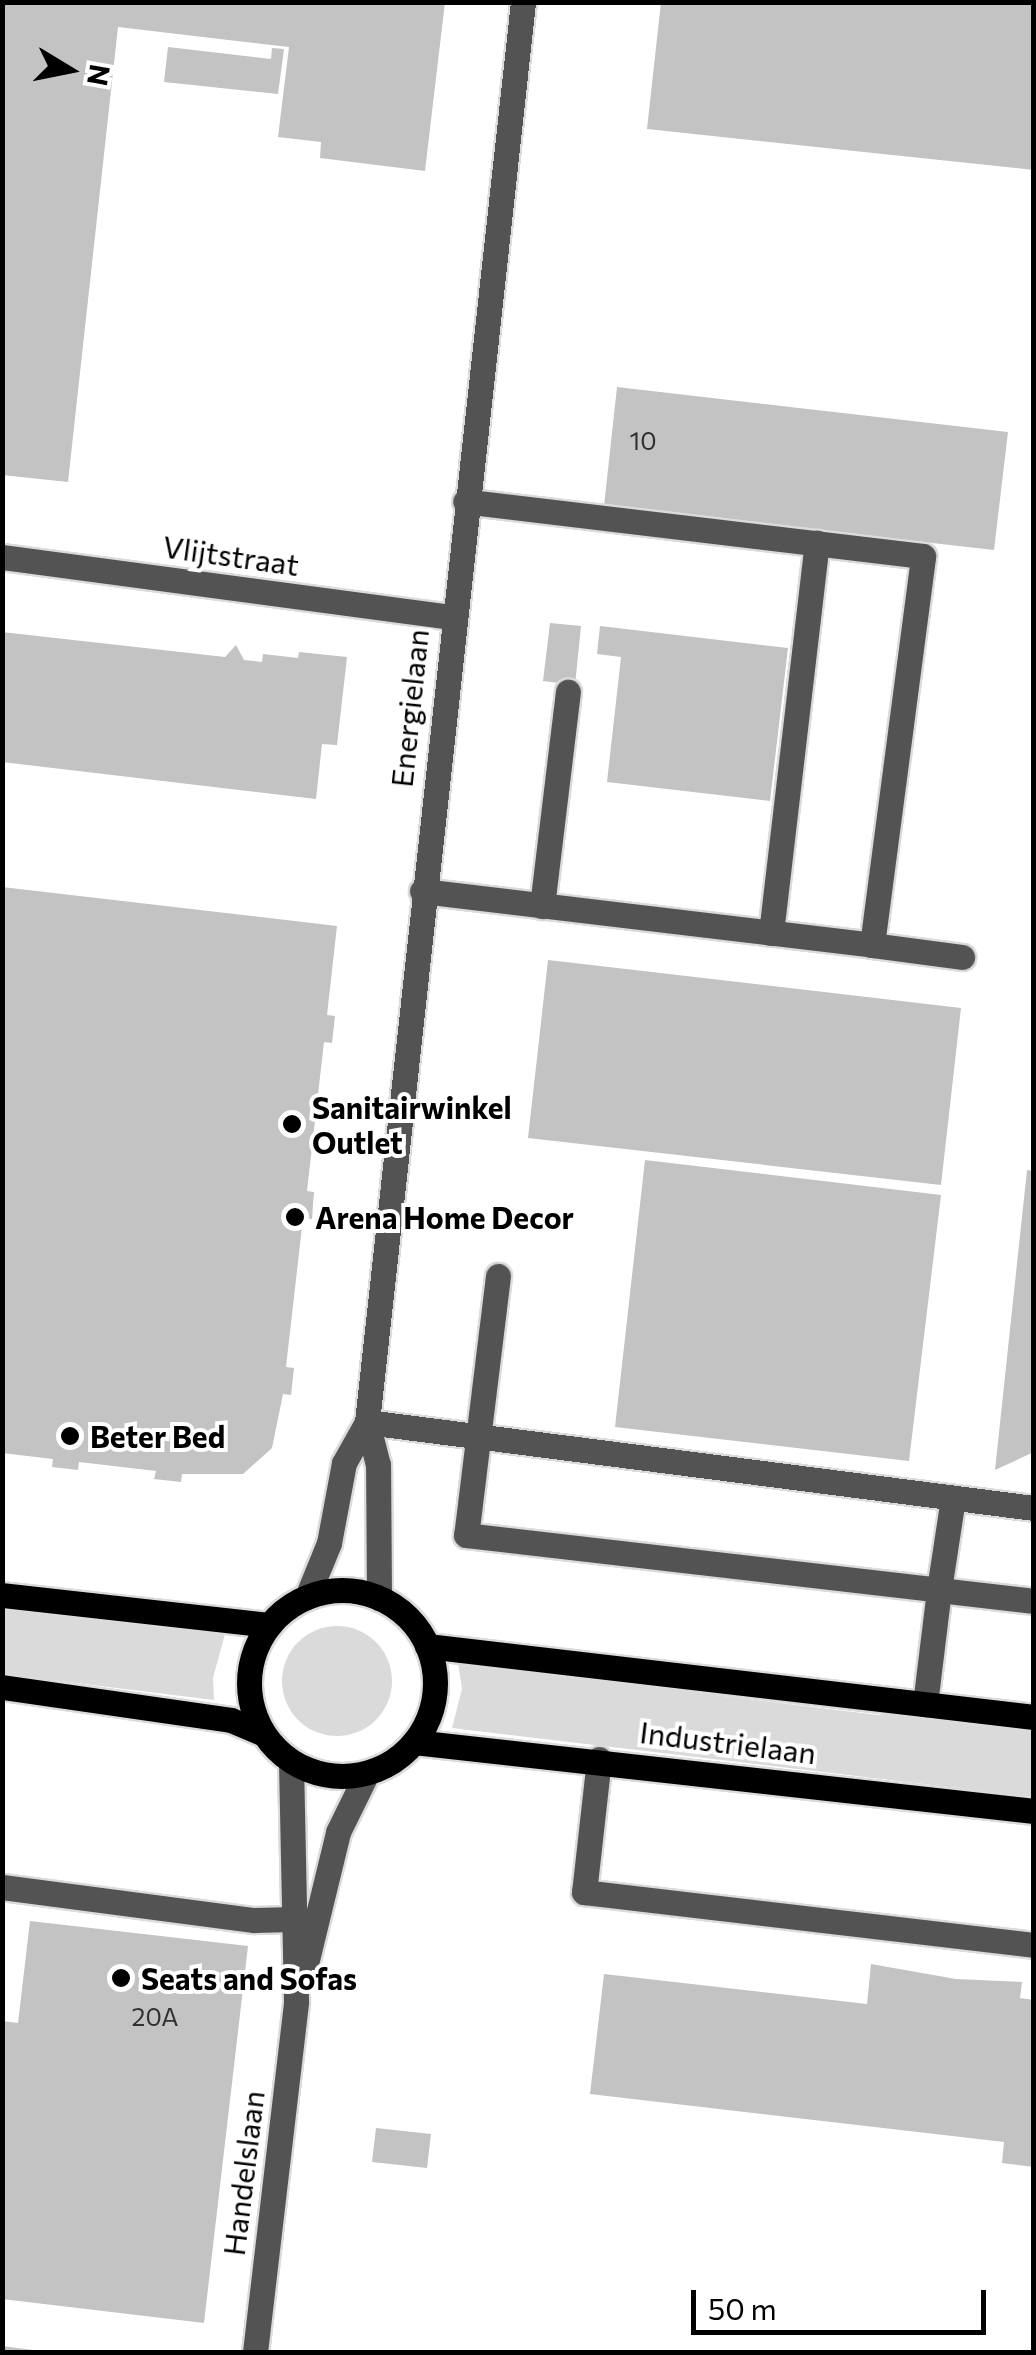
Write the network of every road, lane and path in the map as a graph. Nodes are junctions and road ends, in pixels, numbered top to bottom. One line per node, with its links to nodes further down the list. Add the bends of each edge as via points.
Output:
1 (524, 2): 2 (street, Energielaan)
2 (465, 500): 3 (street); 5 (street, Energielaan)
3 (817, 544): 9 (street); 10 (street, via 923,556)
4 (2, 557): 5 (street, Vlijtstraat)
5 (451, 617): 7 (street, Energielaan)
6 (568, 692): 8 (street)
7 (422, 891): 8 (street); 13 (street, Energielaan)
8 (542, 906): 9 (street)
9 (771, 933): 10 (street)
10 (872, 945): 11 (street)
11 (962, 956)
12 (498, 1276): 14 (street)
13 (368, 1422): 14 (street); 19 (street, Energielaan, via 344,1463 329,1543); 20 (street, Energielaan, via 378,1465)
14 (478, 1436): 15 (street); 17 (street, via 466,1535)
15 (953, 1498): 16 (street); 17 (street)
16 (1034, 1508)
17 (939, 1590): 21 (street); 25 (street)
18 (2, 1595): 22 (main road)
19 (306, 1596): 20 (main road, via 351,1590); 22 (main road)
20 (379, 1598): 23 (main road, via 405,1614)
21 (1034, 1601)
22 (269, 1625): 27 (main road, via 252,1658 249,1686)
23 (428, 1646): 25 (main road, Industrielaan); 28 (main road, via 436,1682)
24 (2, 1687): 27 (main road, via 232,1720)
25 (924, 1704): 26 (main road, Industrielaan)
26 (1034, 1717)
27 (262, 1733): 30 (main road)
28 (414, 1742): 29 (main road, Industrielaan); 31 (main road)
29 (599, 1759): 32 (main road, Industrielaan); 35 (street, via 584,1892)
30 (291, 1762): 31 (main road, via 325,1776); 34 (street, Handelslaan)
31 (367, 1773): 36 (street, Handelslaan, via 338,1832)
32 (1034, 1811)
33 (2, 1887): 34 (street, via 254,1920)
34 (294, 1919): 36 (street, Handelslaan)
35 (1034, 1945)
36 (296, 2001): 37 (street, Handelslaan)
37 (256, 2352)

